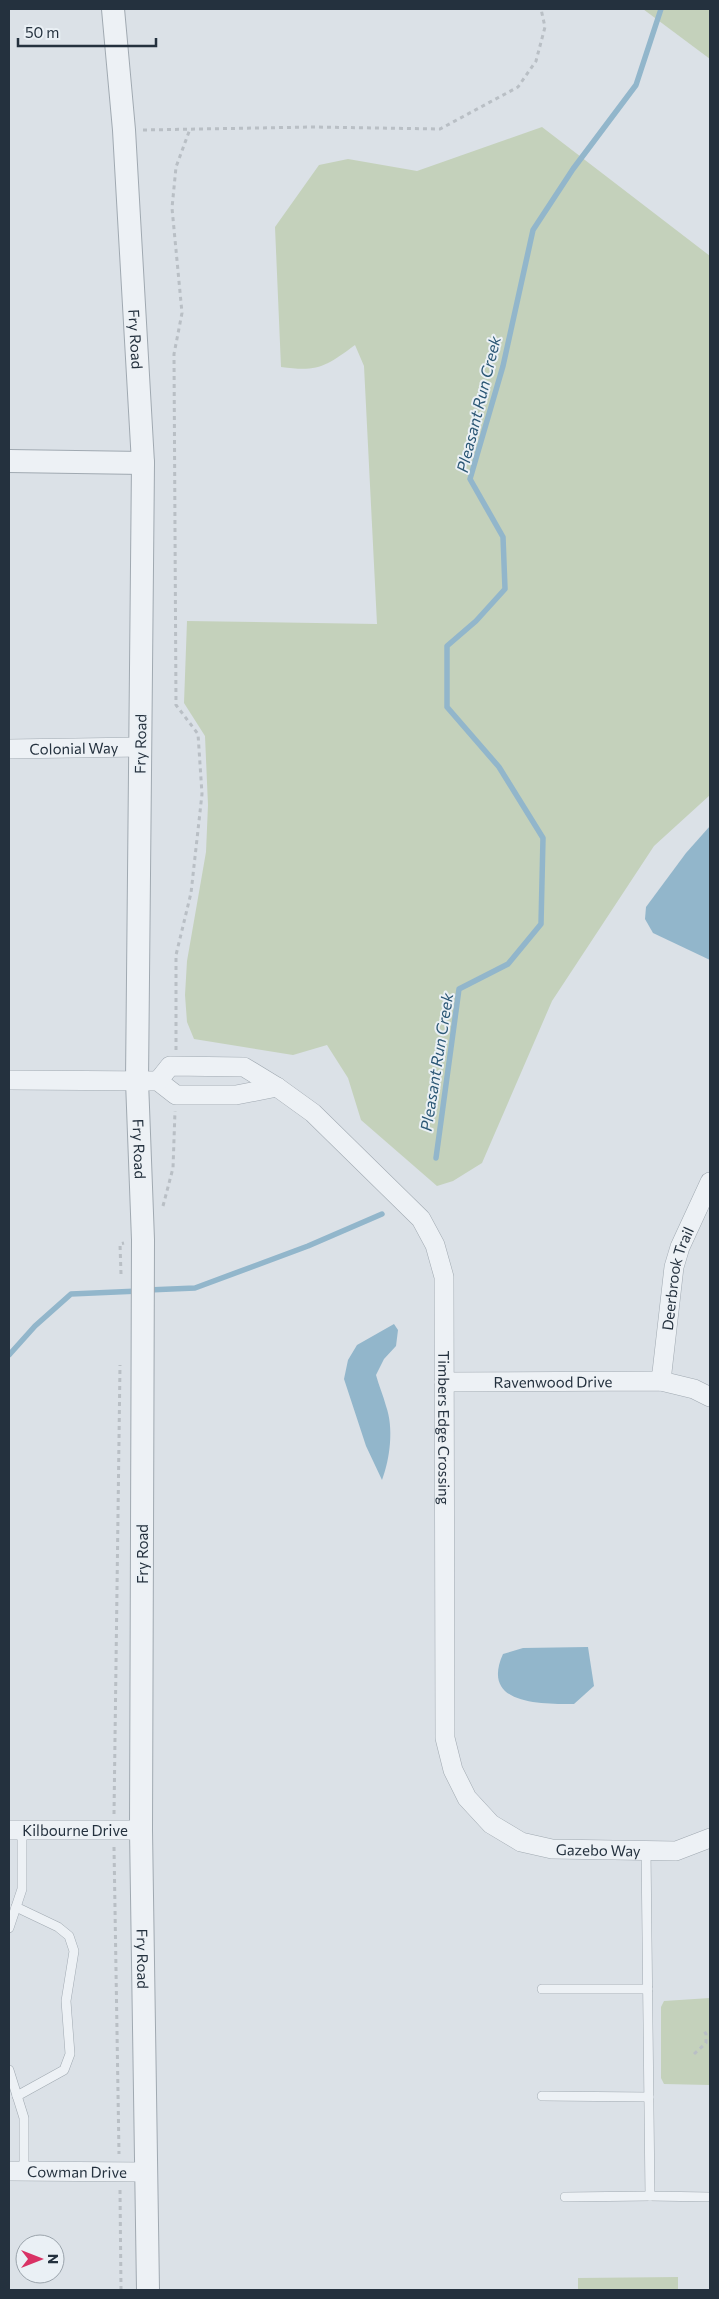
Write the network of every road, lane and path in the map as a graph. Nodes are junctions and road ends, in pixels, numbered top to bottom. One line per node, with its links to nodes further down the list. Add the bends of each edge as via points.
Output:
1 (113, 9): 4 (street, Fry Road)
2 (541, 9): 3 (path, via 545,27 536,61 518,87 440,129)
3 (190, 129): 4 (path); 9 (path, via 176,167 172,208 182,312 174,354 176,705 198,734 202,794 191,893 176,955)
4 (124, 130): 6 (street, Fry Road)
5 (9, 461): 6 (street)
6 (144, 463): 7 (street, Fry Road)
7 (140, 747): 8 (street, Colonial Way); 11 (street, Fry Road)
8 (9, 749)
9 (176, 1066): 11 (street, via 170,1066); 12 (street, Timbers Edge Crossing, via 244,1067)
10 (9, 1080): 11 (street)
11 (148, 1081): 13 (street); 21 (street, Fry Road, via 143,1240)
12 (277, 1087): 13 (street, via 236,1095); 17 (street, Timbers Edge Crossing, via 313,1113 421,1219 435,1245 444,1277)
13 (176, 1095): 15 (path, via 173,1168)
14 (710, 1182): 16 (street, Deerbrook Trail, via 674,1267)
15 (161, 1213)
16 (661, 1381): 17 (street, Ravenwood Drive); 18 (street)
17 (444, 1382): 19 (street, Timbers Edge Crossing, via 445,1738 453,1770 467,1798)
18 (710, 1396)
19 (491, 1824): 23 (street, Gazebo Way, via 521,1842 552,1849)
20 (15, 1830): 21 (street, Kilbourne Drive); 24 (lane, via 22,1889)
21 (141, 1830): 36 (street, Fry Road)
22 (710, 1838): 23 (street, Gazebo Way, via 676,1851)
23 (646, 1850): 27 (lane)
24 (16, 1908): 25 (lane); 32 (lane, via 58,1927 69,1936 74,1951 66,2002 70,2054 64,2070)
25 (9, 1928)
26 (542, 1988): 27 (lane)
27 (648, 1989): 34 (lane)
28 (702, 2029): 29 (path)
29 (709, 2040): 30 (path)
30 (694, 2054)
31 (9, 2070): 32 (lane)
32 (17, 2096): 35 (lane, via 24,2118)
33 (542, 2096): 34 (lane)
34 (649, 2097): 37 (lane)
35 (17, 2171): 36 (street, Cowman Drive)
36 (145, 2172): 40 (street, Fry Road)
37 (650, 2196): 38 (lane); 39 (lane)
38 (565, 2197)
39 (710, 2197)
40 (148, 2290)

